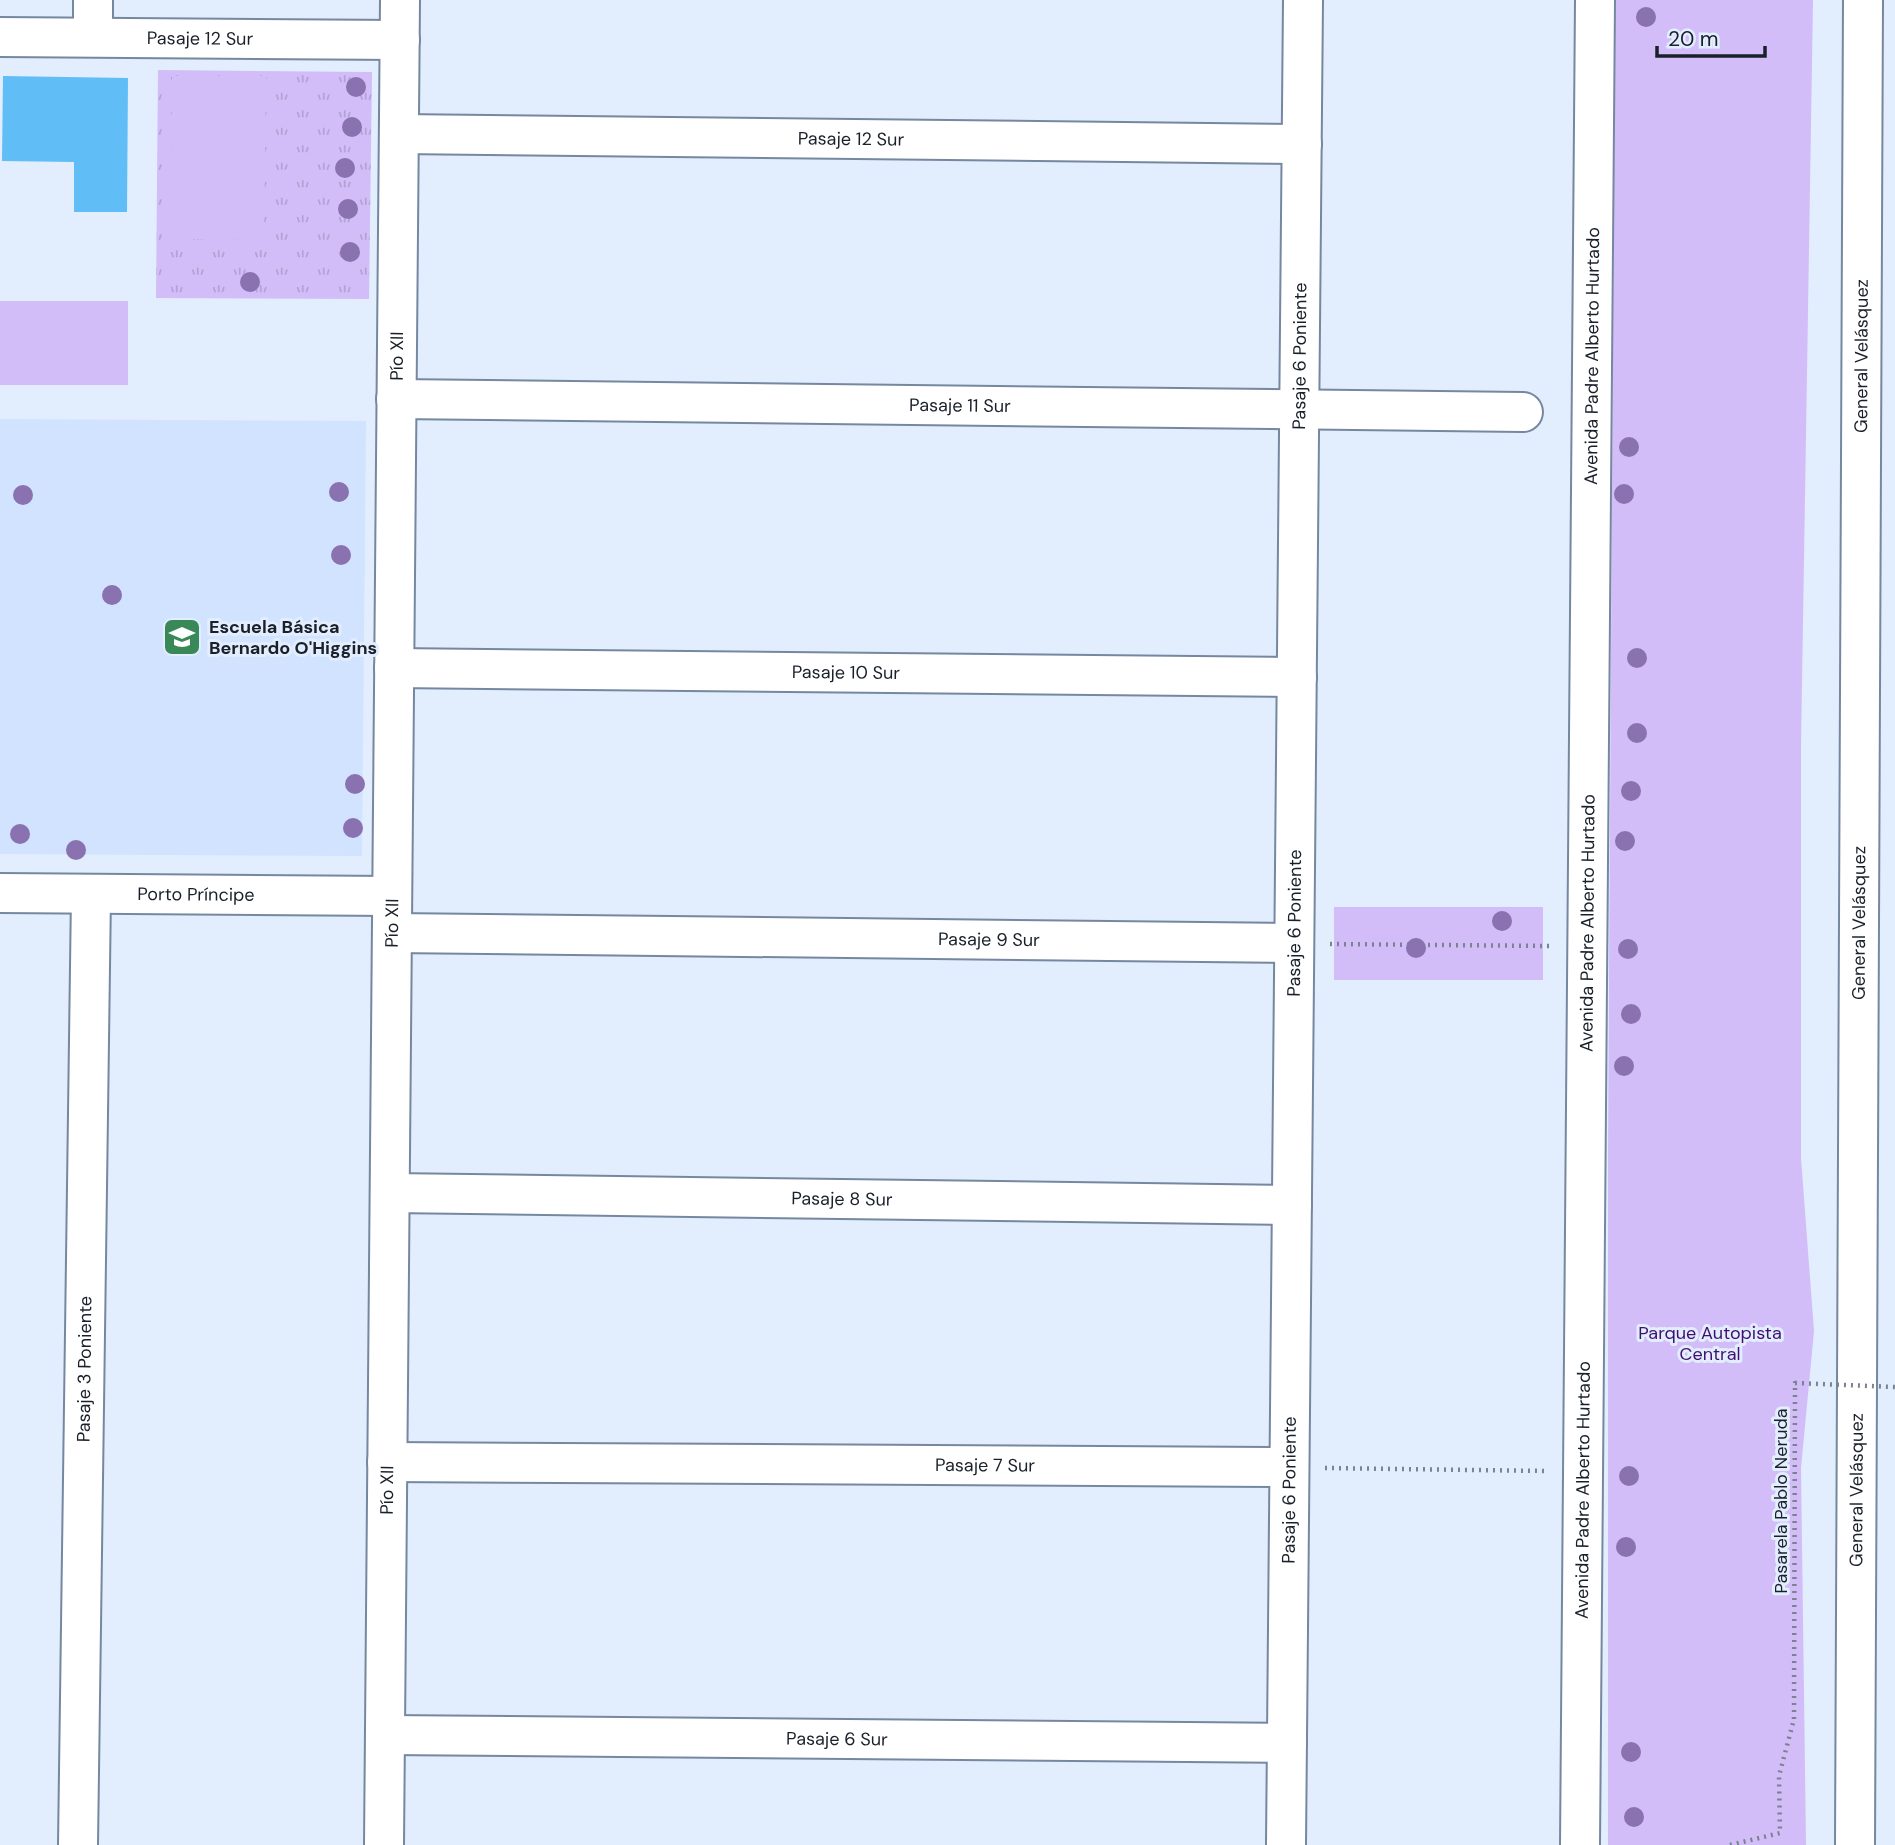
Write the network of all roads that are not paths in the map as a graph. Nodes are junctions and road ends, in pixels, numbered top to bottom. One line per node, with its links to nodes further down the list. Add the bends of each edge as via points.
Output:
1 (93, 0): 7 (main road)
2 (400, 0): 8 (main road, Pío XII)
3 (1303, 0): 10 (main road, Pasaje 6 Poniente)
4 (1595, 0): 29 (main road, Avenida Padre Alberto Hurtado)
5 (1863, 0): 30 (main road, General Velásquez)
6 (0, 37): 7 (main road, Pasaje 12 Sur)
7 (93, 37): 8 (main road, Pasaje 12 Sur)
8 (400, 40): 9 (main road, Pío XII)
9 (399, 134): 10 (main road, Pasaje 12 Sur); 11 (main road, Pío XII)
10 (1302, 144): 12 (main road, Pasaje 6 Poniente)
11 (396, 399): 12 (main road, Pasaje 11 Sur); 14 (main road, Pío XII)
12 (1299, 410): 13 (main road, Pasaje 11 Sur); 15 (main road, Pasaje 6 Poniente)
13 (1523, 412)
14 (394, 668): 15 (main road, Pasaje 10 Sur); 18 (main road, Pío XII)
15 (1297, 677): 19 (main road, Pasaje 6 Poniente)
16 (0, 893): 17 (main road, Porto Príncipe)
17 (91, 894): 18 (main road, Porto Príncipe); 26 (main road, Pasaje 3 Poniente)
18 (392, 915): 19 (main road, Pasaje 9 Sur); 20 (main road, Pío XII)
19 (1294, 943): 21 (main road, Pasaje 6 Poniente)
20 (390, 1193): 21 (main road, Pasaje 8 Sur); 22 (main road, Pío XII)
21 (1292, 1205): 23 (main road, Pasaje 6 Poniente)
22 (387, 1462): 23 (main road, Pasaje 7 Sur); 24 (main road, Pío XII)
23 (1289, 1467): 25 (main road, Pasaje 6 Poniente)
24 (385, 1735): 25 (main road, Pasaje 6 Sur); 27 (main road, Pío XII)
25 (1287, 1743): 28 (main road, Pasaje 6 Poniente)
26 (78, 1845)
27 (384, 1845)
28 (1286, 1845)
29 (1580, 1845)
30 (1855, 1845)

